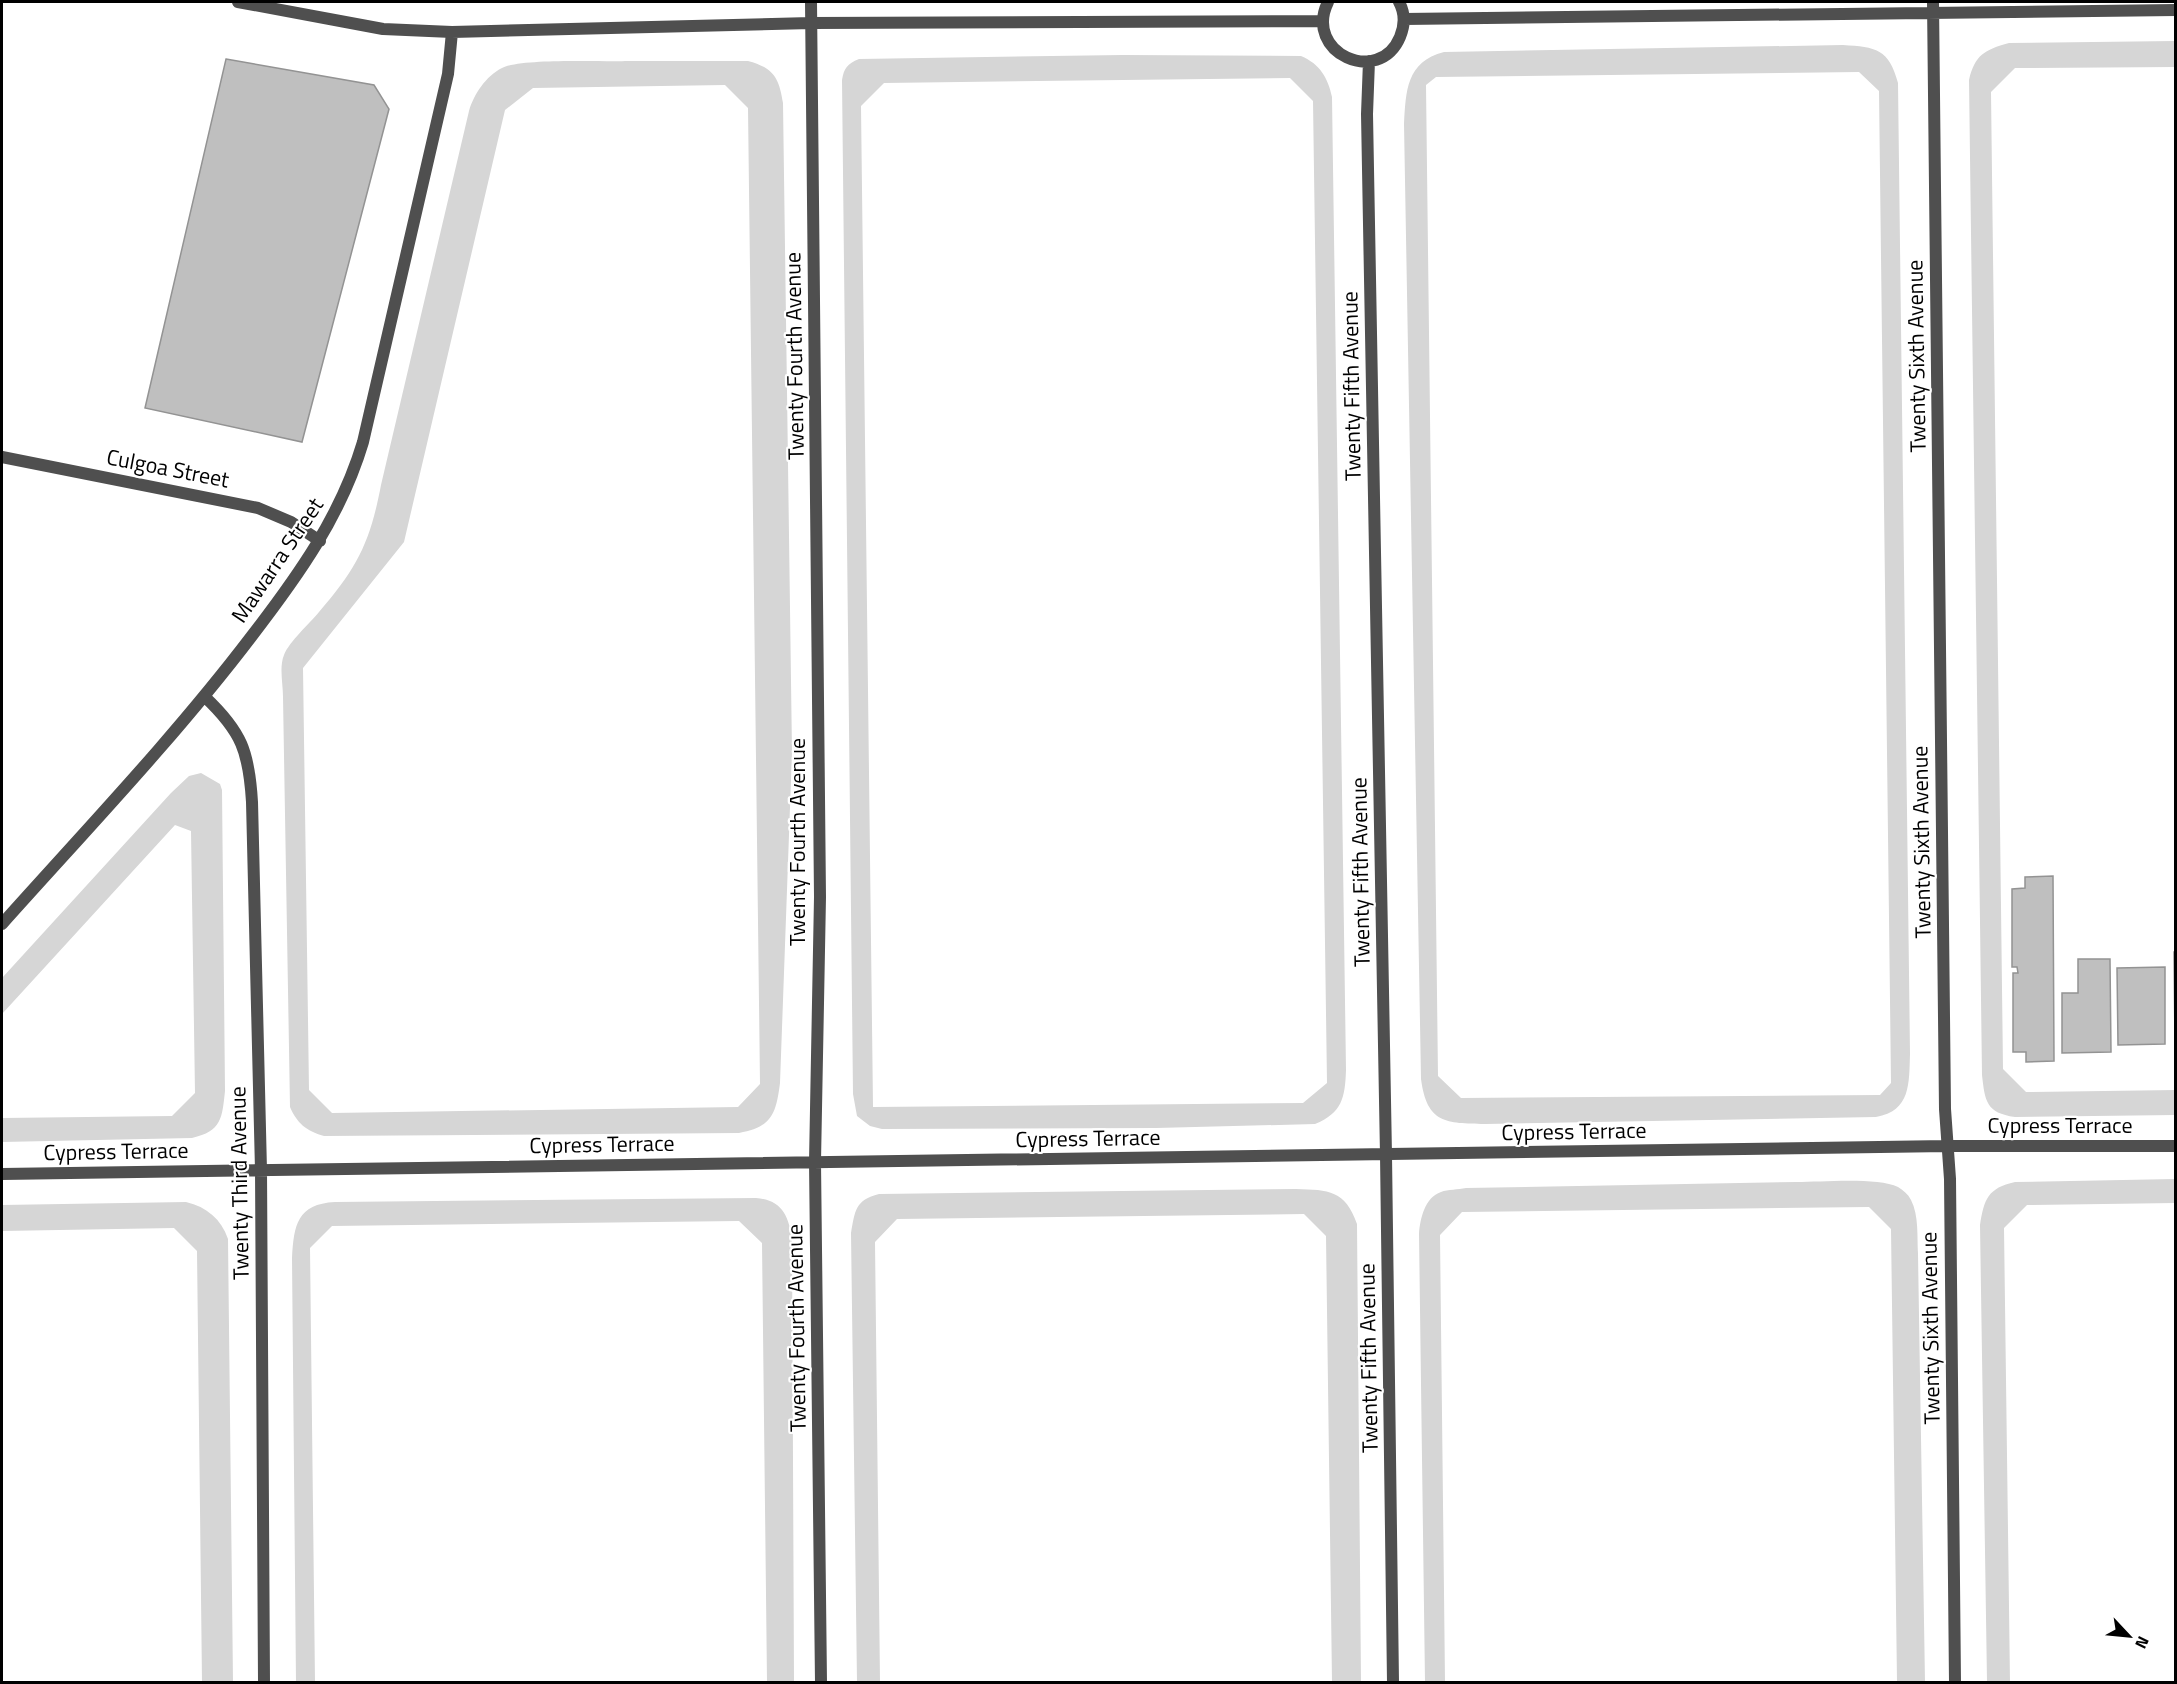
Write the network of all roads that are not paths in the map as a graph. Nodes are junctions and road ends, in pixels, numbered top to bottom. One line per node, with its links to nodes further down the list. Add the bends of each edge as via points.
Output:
1 (238, 2): 10 (street, via 383,29)
2 (811, 2): 9 (street, Twenty Fourth Avenue)
3 (1328, 2): 8 (street)
4 (1399, 2): 7 (street)
5 (1933, 7): 6 (street); 7 (street); 16 (street, Twenty Sixth Avenue)
6 (2175, 10)
7 (1404, 19): 11 (street, via 1398,43 1390,52)
8 (1323, 21): 9 (street); 11 (street, via 1325,35 1342,56)
9 (811, 23): 10 (street); 19 (street, Twenty Fourth Avenue, via 820,897)
10 (452, 32): 13 (street, Mawarra Street, via 448,74 363,442 348,487)
11 (1369, 62): 18 (street, Twenty Fifth Avenue)
12 (2, 457): 13 (street, Culgoa Street, via 258,508 291,522)
13 (320, 541): 14 (street, Mawarra Street)
14 (205, 697): 15 (street, Mawarra Street); 20 (street, Twenty Third Avenue, via 228,718 239,737 251,780)
15 (2, 924)
16 (1947, 1146): 17 (street, Cypress Terrace); 18 (street, Cypress Terrace); 25 (street, Twenty Sixth Avenue)
17 (2175, 1146)
18 (1386, 1155): 19 (street, Cypress Terrace); 24 (street, Twenty Fifth Avenue)
19 (815, 1162): 20 (street, Cypress Terrace); 23 (street, Twenty Fourth Avenue)
20 (261, 1170): 21 (street, Cypress Terrace); 22 (street, Twenty Third Avenue)
21 (2, 1174)
22 (264, 1683)
23 (821, 1683)
24 (1393, 1683)
25 (1955, 1683)

